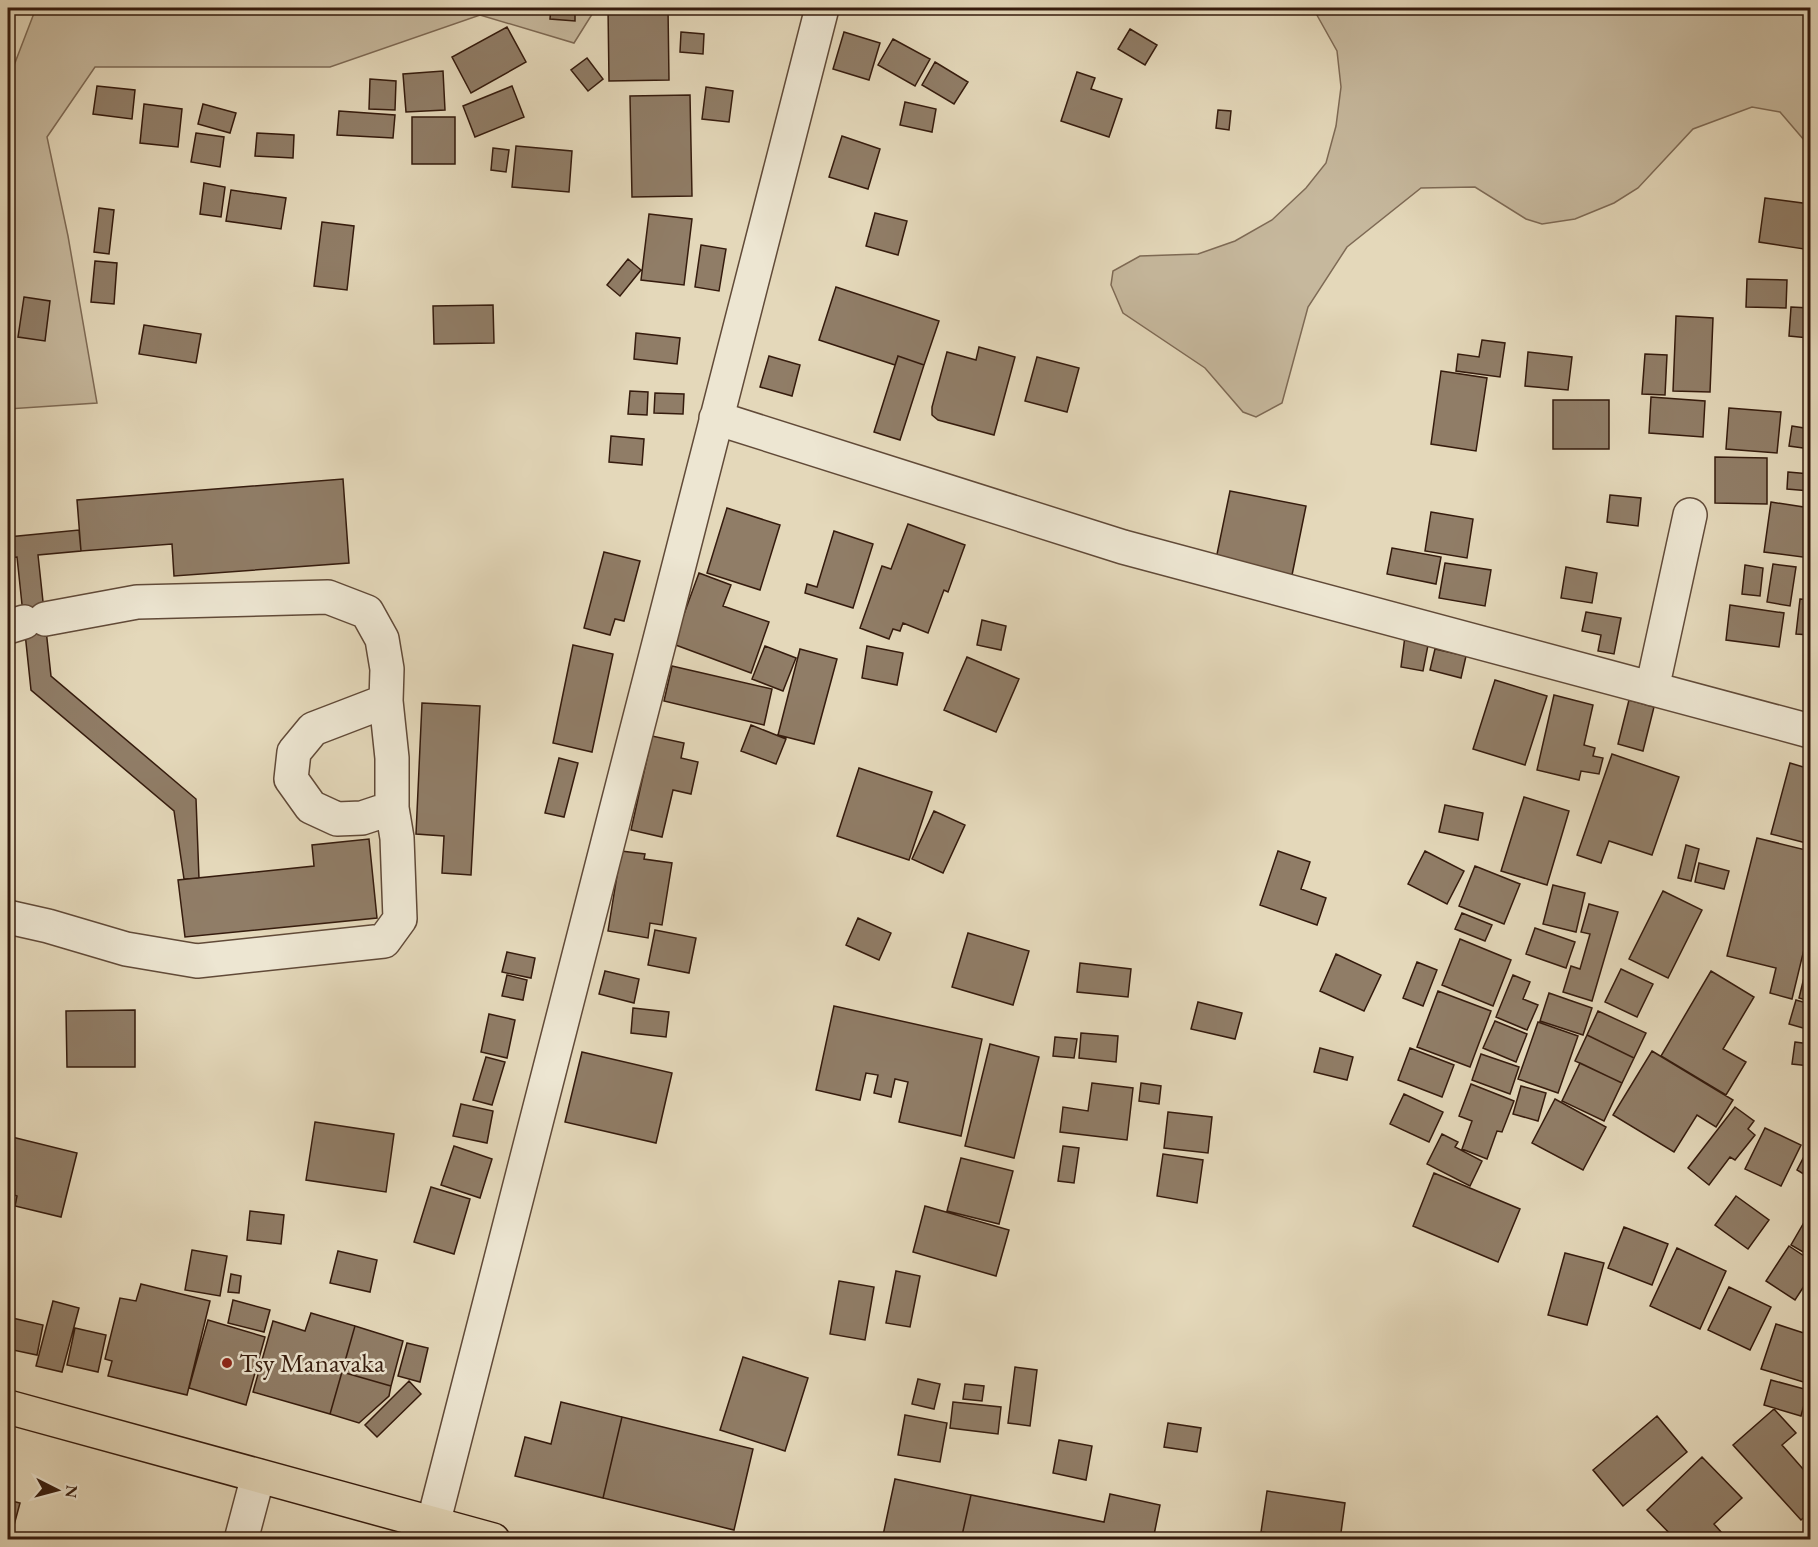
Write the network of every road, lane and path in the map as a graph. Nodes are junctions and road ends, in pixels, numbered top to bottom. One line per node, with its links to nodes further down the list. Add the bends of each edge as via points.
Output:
1 (822, 8): 2 (street)
2 (716, 418): 5 (street, via 1123,547); 12 (street)
3 (1690, 515): 5 (street)
4 (26, 623): 6 (street, via 137,602 328,597 367,612 382,639 387,669)
5 (1652, 689): 7 (street)
6 (386, 701): 8 (street); 8 (street, via 313,729 294,752 291,779 311,807 337,819 362,818)
7 (1810, 731)
8 (392, 807): 9 (street, via 400,920 384,940 196,961 126,949)
9 (8, 917)
10 (8, 1407): 11 (main road)
11 (258, 1476): 12 (main road); 13 (street)
12 (433, 1524): 14 (main road)
13 (241, 1539)
14 (493, 1539)

